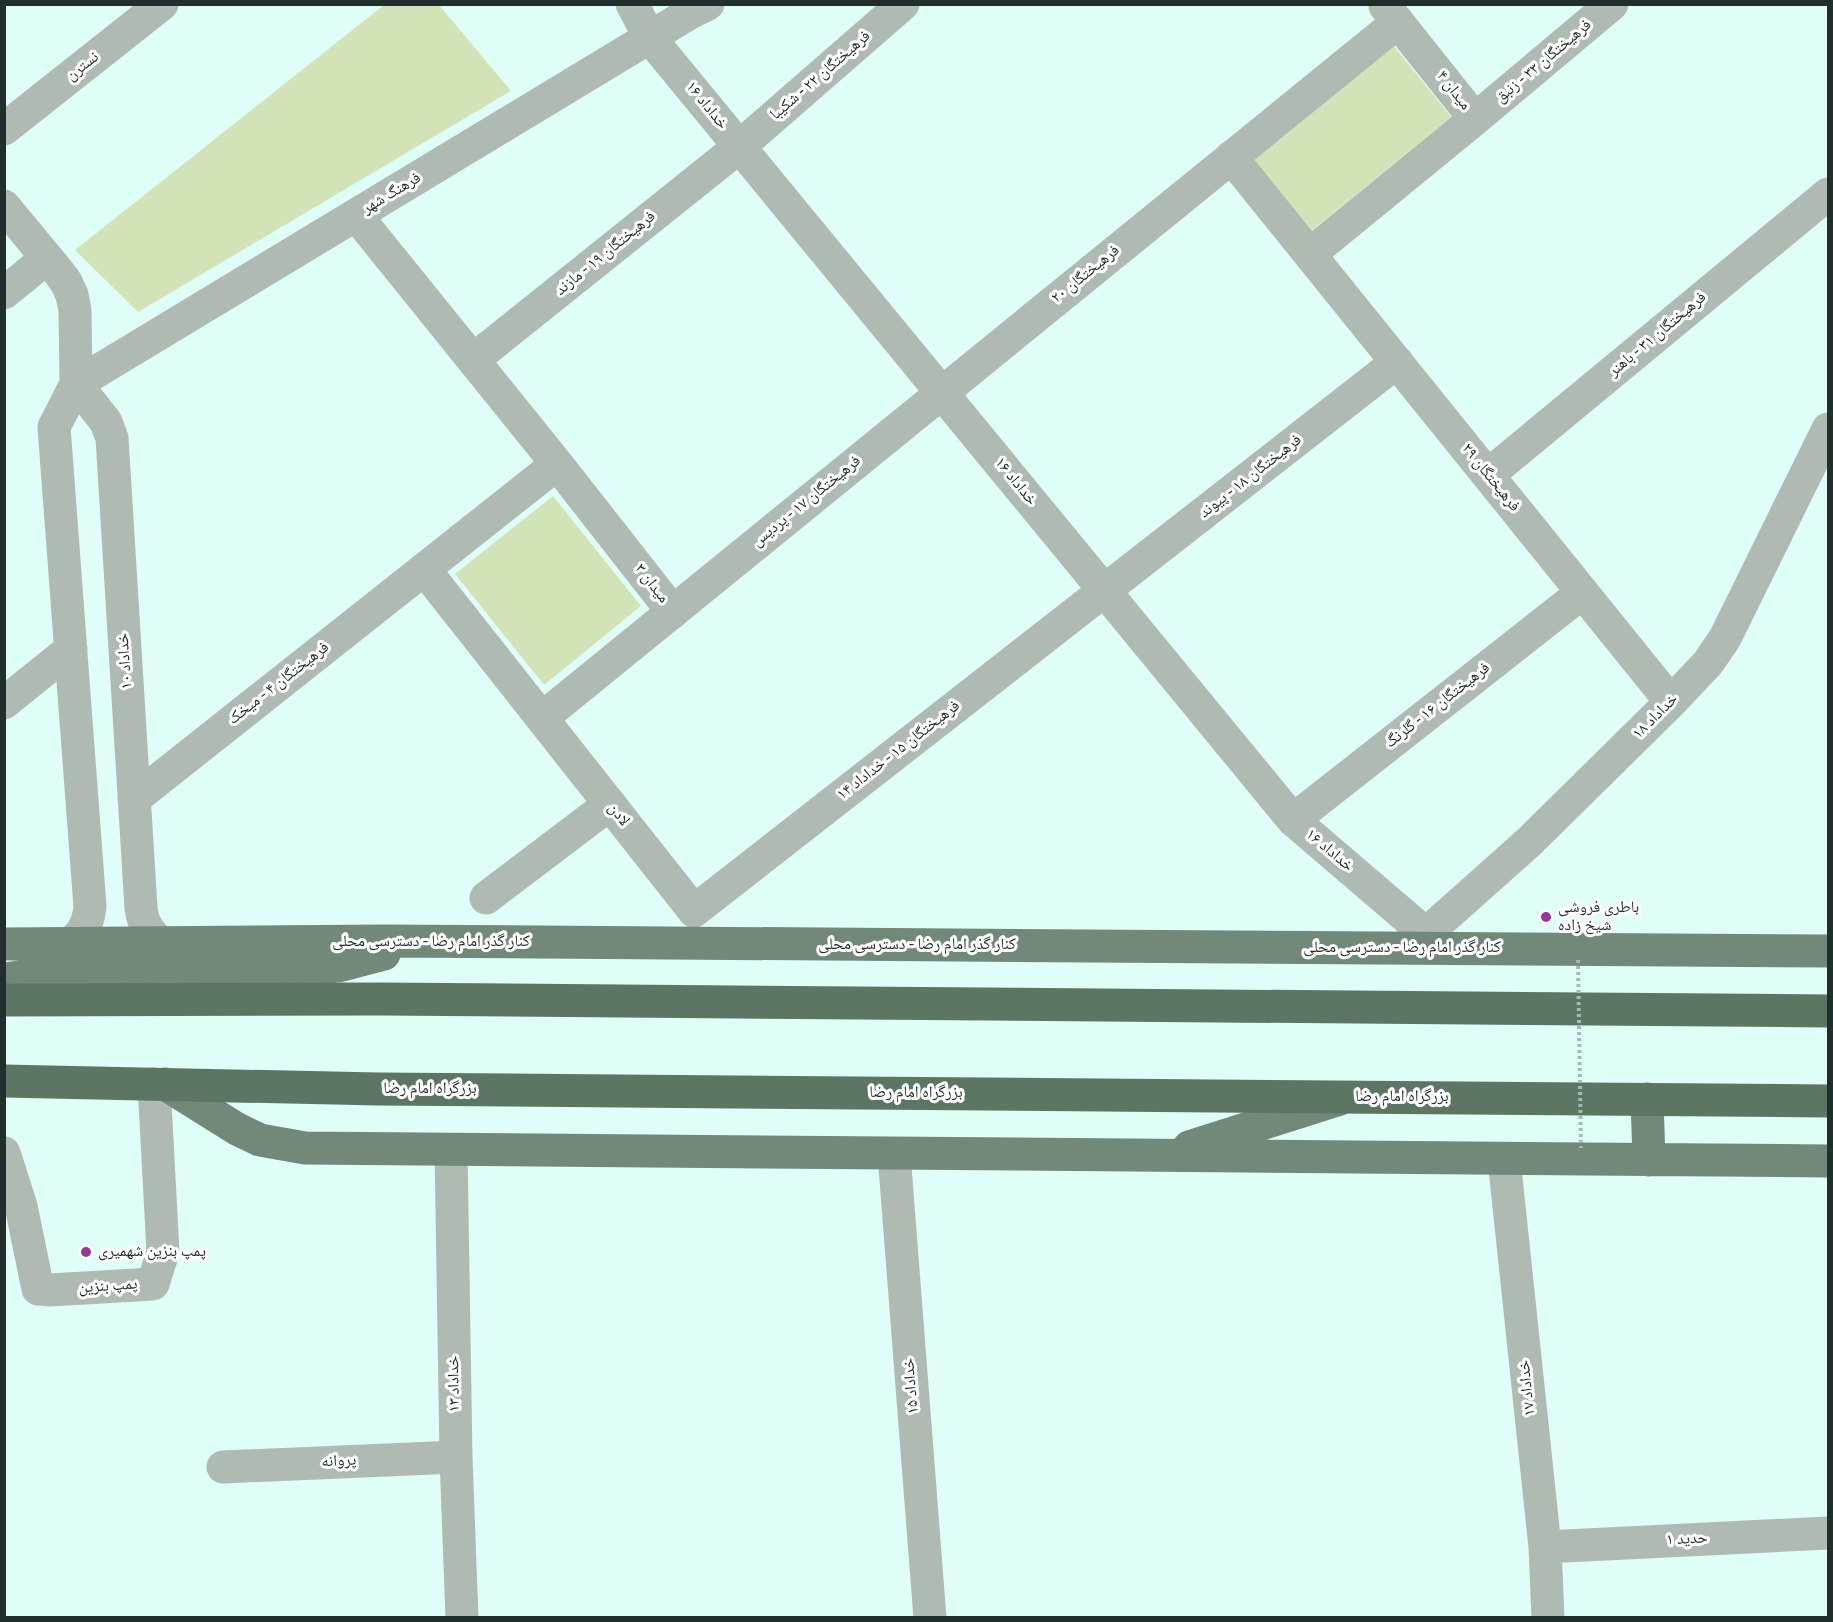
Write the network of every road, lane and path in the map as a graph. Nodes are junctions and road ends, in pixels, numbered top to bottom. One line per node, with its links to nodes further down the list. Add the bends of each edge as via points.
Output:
1 (162, 4): 9 (street, نسترن)
2 (632, 4): 7 (street, خداداد ۱۶)
3 (708, 4): 7 (street, فرهنگ شهر)
4 (903, 4): 10 (street, فرهیختگان ۲۲ - شکیبا)
5 (1612, 4): 8 (street, فرهیختگان ۳۳ - زنبق)
6 (1391, 13): 8 (street, میدان ۴); 11 (street, میدان ۴)
7 (650, 38): 10 (street, خداداد ۱۶); 14 (street, فرهنگ شهر)
8 (1475, 119): 15 (street, میدان ۴)
9 (4, 129)
10 (739, 147): 18 (street, فرهیختگان ۱۹ - مازند); 21 (street, خداداد ۱۶)
11 (1231, 157): 15 (street); 21 (street, فرهیختگان ۲۰)
12 (1828, 194): 24 (street, فرهیختگان ۳۱ - باهنر)
13 (4, 206): 16 (street)
14 (356, 215): 18 (street, میدان ۳); 20 (street, فرهنگ شهر)
15 (1310, 254): 19 (street, فرهیختگان ۲۹)
16 (47, 258): 17 (street); 20 (street, via 72,295)
17 (4, 292)
18 (473, 360): 23 (street, میدان ۳)
19 (1397, 362): 24 (street, فرهیختگان ۲۹); 26 (street, فرهیختگان ۱۸ - پیوند)
20 (76, 384): 29 (street, via 54,428); 33 (street, خداداد ۱۰, via 106,422 112,438)
21 (942, 393): 26 (street, خداداد ۱۶); 28 (street, فرهیختگان ۱۷ - پردیس)
22 (1828, 429): 30 (street, خداداد ۱۸, via 1725,638 1708,663)
23 (557, 464): 25 (street); 28 (street, میدان ۳)
24 (1488, 475): 27 (street, فرهیختگان ۲۹)
25 (424, 569): 32 (street); 33 (street, فرهیختگان ۴ - میخک)
26 (1104, 591): 35 (street, خداداد ۱۶); 37 (street, فرهیختگان ۱۵ - خداداد ۱۴)
27 (1582, 593): 30 (street, فرهیختگان ۲۹); 35 (street, فرهیختگان ۱۶ - گلرنگ)
28 (673, 612): 32 (street, میدان ۳)
29 (71, 650): 31 (street); 42 (street, via 90,907 86,927)
30 (1671, 702): 38 (street, خداداد ۱۸, via 1530,841)
31 (4, 703)
32 (542, 718): 34 (street, لادن)
33 (135, 799): 40 (street, خداداد ۱۰, via 142,919 147,930)
34 (610, 804): 36 (street); 37 (street, لادن)
35 (1293, 820): 38 (street, خداداد ۱۶)
36 (486, 898)
37 (694, 911)
38 (1418, 940): 39 (main road, کنار گذر امام رضا - دسترسی محلی); 43 (main road, کنار گذر امام رضا - دسترسی محلی)
39 (429, 942): 40 (main road, کنار گذر امام رضا - دسترسی محلی); 45 (main road, via 338,966 307,970 49,973)
40 (162, 943): 42 (main road, کنار گذر امام رضا - دسترسی محلی)
41 (4, 944): 42 (main road, کنار گذر امام رضا - دسترسی محلی)
42 (69, 944)
43 (1828, 951)
44 (1578, 960): 53 (path, bridge)
45 (4, 979)
46 (4, 1000): 47 (highway, via 381,999)
47 (1828, 1011)
48 (4, 1081): 49 (highway, بزرگراه امام رضا)
49 (159, 1084): 50 (highway, بزرگراه امام رضا); 54 (main road, via 237,1129 286,1146); 55 (street, پمپ بنزین, via 163,1252 153,1284 39,1289 21,1206)
50 (1348, 1097): 51 (highway, بزرگراه امام رضا); 57 (main road)
51 (1647, 1099): 52 (highway, بزرگراه امام رضا); 59 (main road)
52 (1828, 1101)
53 (1581, 1148)
54 (451, 1150): 56 (main road); 61 (street, خداداد ۱۳)
55 (4, 1153)
56 (894, 1154): 57 (main road); 66 (street, خداداد ۱۵)
57 (1162, 1156): 58 (main road)
58 (1504, 1159): 59 (main road); 64 (street, خداداد ۱۷)
59 (1649, 1160): 60 (main road)
60 (1828, 1161)
61 (456, 1457): 62 (street, پروانه); 65 (street, خداداد ۱۳)
62 (223, 1467)
63 (1828, 1533): 64 (street, حدید ۱)
64 (1545, 1547): 67 (street, خداداد ۱۷)
65 (462, 1617)
66 (930, 1617)
67 (1548, 1617)

